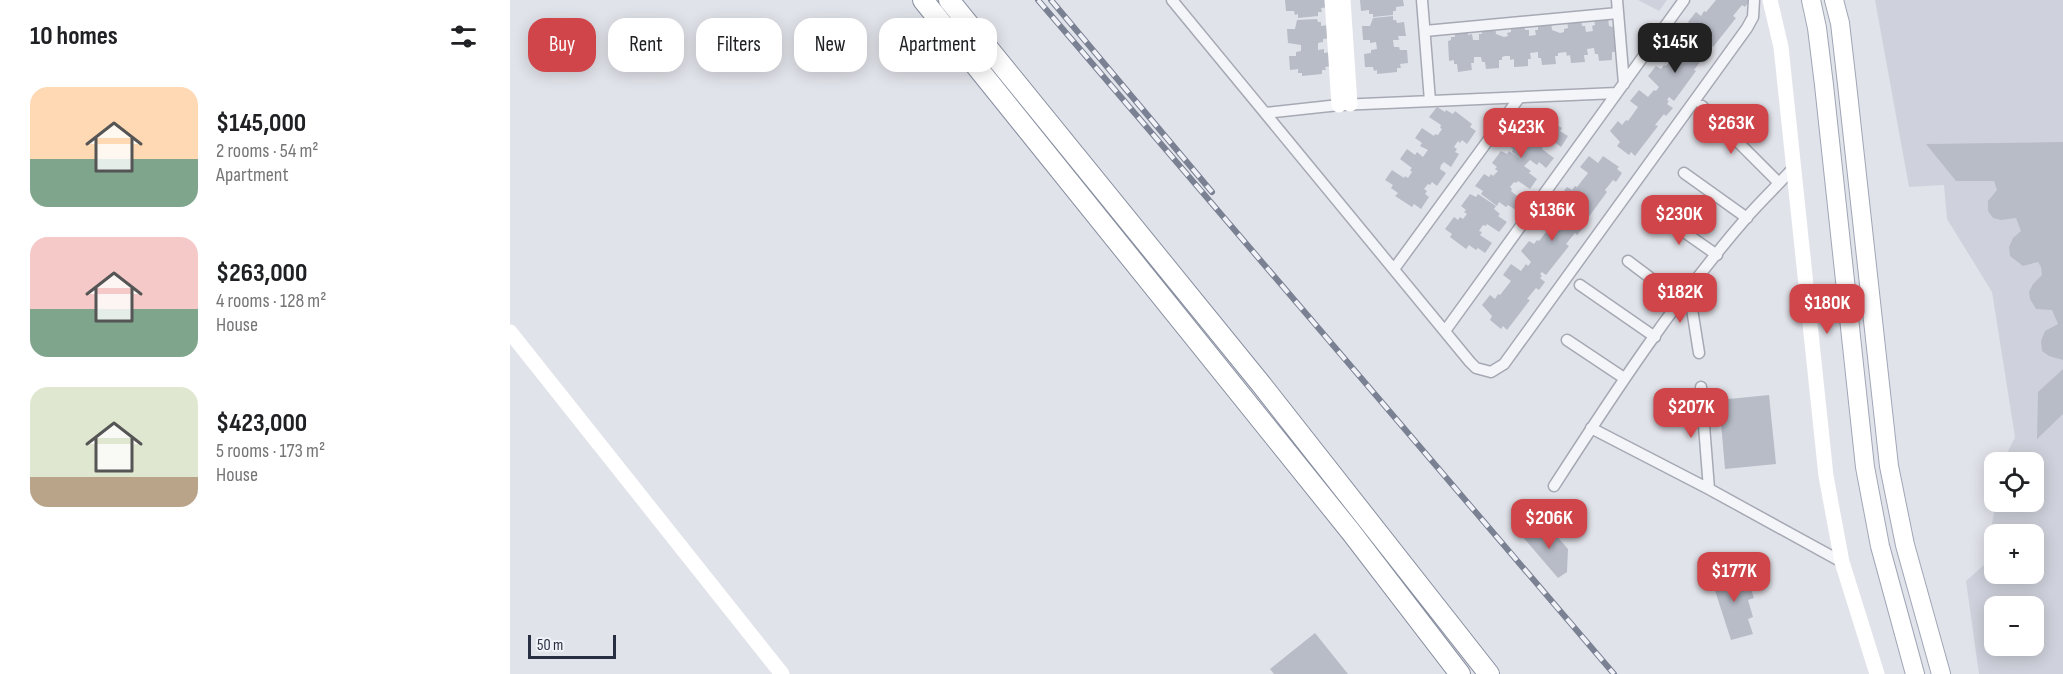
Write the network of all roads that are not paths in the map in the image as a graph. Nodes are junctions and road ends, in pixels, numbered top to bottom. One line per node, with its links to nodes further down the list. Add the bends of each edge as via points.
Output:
1 (923, 0): 45 (highway, via 1351,532)
2 (949, 0): 46 (highway, via 1261,384)
3 (1172, 0): 21 (street)
4 (1332, 0): 19 (street)
5 (1343, 0): 19 (street)
6 (1422, 0): 14 (street)
7 (1617, 0): 13 (street)
8 (1684, 0): 15 (street)
9 (1754, 0): 33 (street, via 1753,17 1747,28 1504,364 1491,372 1476,368)
10 (1770, 0): 22 (street, via 1781,47)
11 (1811, 0): 48 (main road, via 1824,85 1864,467 1880,546)
12 (1834, 0): 49 (main road, via 1840,23 1889,466 1905,545)
13 (1618, 13): 14 (street); 15 (street)
14 (1425, 31): 18 (street)
15 (1624, 84): 16 (street)
16 (1617, 93): 17 (street); 33 (street)
17 (1519, 98): 18 (street); 29 (street)
18 (1430, 101): 19 (street)
19 (1345, 105): 21 (street)
20 (1702, 106): 24 (street)
21 (1266, 113): 29 (street)
22 (1794, 167): 24 (street); 43 (street, via 1822,448)
23 (1684, 173): 26 (street)
24 (1779, 183): 26 (street)
25 (1657, 213): 27 (street)
26 (1747, 218): 27 (street)
27 (1717, 255): 31 (street)
28 (1628, 261): 32 (street)
29 (1394, 269): 33 (street)
30 (1580, 285): 35 (street)
31 (1689, 291): 32 (street); 37 (street)
32 (1681, 301): 35 (street)
33 (1445, 331)
34 (510, 332): 44 (street)
35 (1654, 337): 38 (street)
36 (1567, 340): 38 (street)
37 (1699, 353)
38 (1624, 378): 40 (street)
39 (1701, 387): 42 (street)
40 (1591, 428): 41 (street); 42 (street)
41 (1554, 486)
42 (1710, 489): 43 (street)
43 (1842, 562): 47 (street)
44 (782, 674)
45 (1460, 674)
46 (1489, 674)
47 (1877, 674)
48 (1915, 674)
49 (1941, 674)

